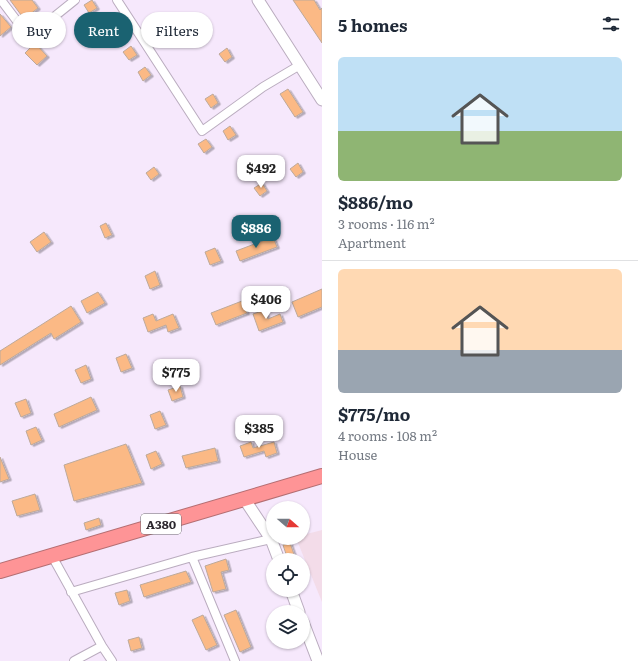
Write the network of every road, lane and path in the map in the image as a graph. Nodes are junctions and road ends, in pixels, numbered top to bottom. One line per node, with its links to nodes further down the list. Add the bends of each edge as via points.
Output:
1 (1, 0): 2 (street, via 28,37)
2 (75, 0)
3 (117, 0): 5 (street, via 202,131 262,87)
4 (258, 0): 5 (street)
5 (300, 65): 6 (street)
6 (321, 97)
7 (322, 476): 8 (highway, A380)
8 (245, 500): 9 (street); 11 (highway, A380)
9 (266, 532)
10 (266, 540): 12 (street)
11 (52, 556): 13 (highway, A380); 14 (street)
12 (192, 557): 14 (street); 19 (street)
13 (0, 571)
14 (71, 592): 16 (street)
15 (310, 640): 20 (street)
16 (102, 646): 17 (street); 18 (street)
17 (74, 661)
18 (112, 661)
19 (235, 661)
20 (318, 661)

